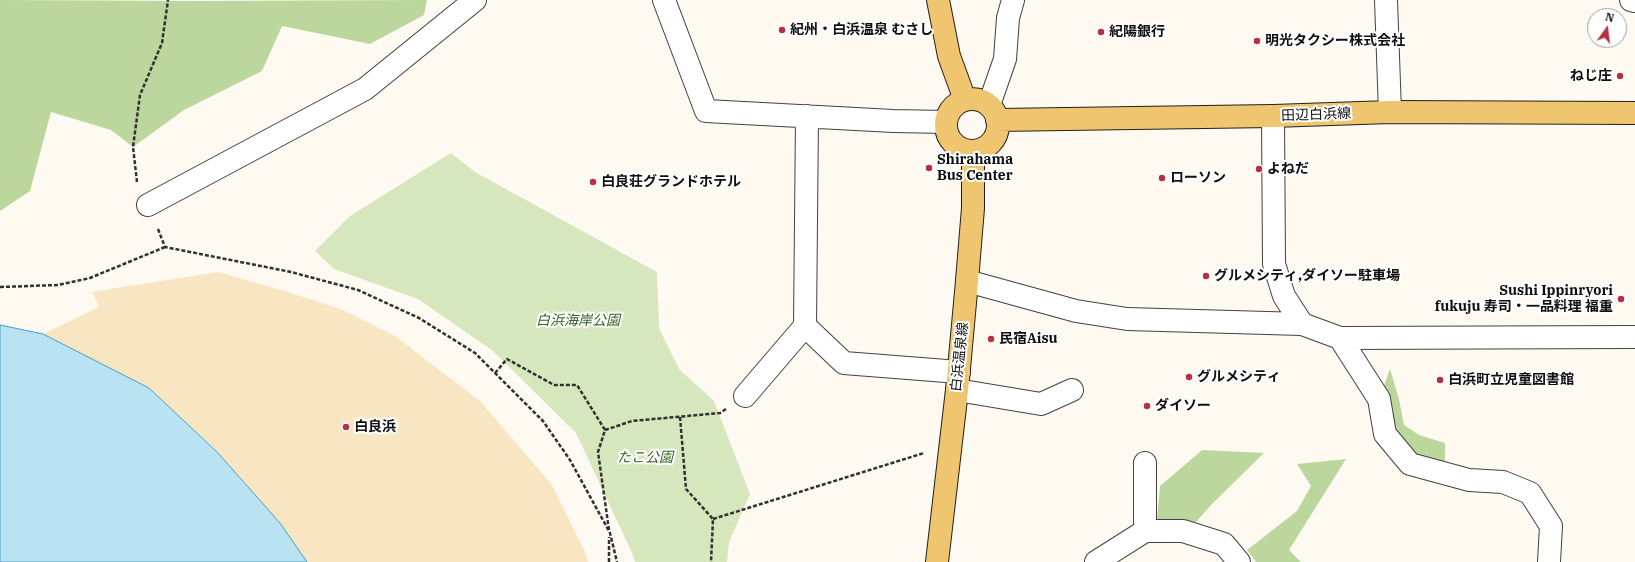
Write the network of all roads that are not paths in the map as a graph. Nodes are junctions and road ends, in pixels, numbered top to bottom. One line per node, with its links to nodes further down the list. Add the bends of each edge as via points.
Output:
1 (475, 0): 16 (street, via 365,89)
2 (664, 0): 12 (street, via 706,111)
3 (938, 0): 8 (main road, via 949,56)
4 (1014, 0): 9 (street, via 1008,18 1005,60)
5 (1386, 0): 10 (street)
6 (1632, 0): 7 (street)
7 (1635, 1)
8 (965, 100): 9 (main road, via 982,100); 14 (main road, via 952,108)
9 (993, 112): 13 (main road, 田辺白浜線); 15 (main road, via 996,135 992,141)
10 (1390, 112): 11 (main road, 田辺白浜線); 13 (main road, 田辺白浜線)
11 (1635, 112)
12 (807, 116): 14 (street); 19 (street)
13 (1273, 116): 18 (street, via 1274,264 1284,296)
14 (946, 122): 15 (main road, via 946,129 952,142 958,147)
15 (972, 151): 17 (main road, 白浜温泉線, via 973,208)
16 (148, 205)
17 (968, 281): 18 (street, via 1076,311 1127,319); 22 (main road, 白浜温泉線)
18 (1302, 324): 21 (street)
19 (805, 326): 22 (street, via 844,363); 24 (street)
20 (1635, 337): 21 (street)
21 (1340, 338): 30 (street, via 1379,399 1385,434 1410,464 1469,480 1503,482 1530,493 1551,526)
22 (958, 381): 23 (street, via 1041,404); 27 (main road, 白浜温泉線)
23 (1072, 390)
24 (745, 396)
25 (1145, 463): 26 (street)
26 (1145, 531): 28 (street); 29 (street, via 1183,531 1224,544)
27 (937, 562)
28 (1096, 562)
29 (1239, 562)
30 (1549, 562)

